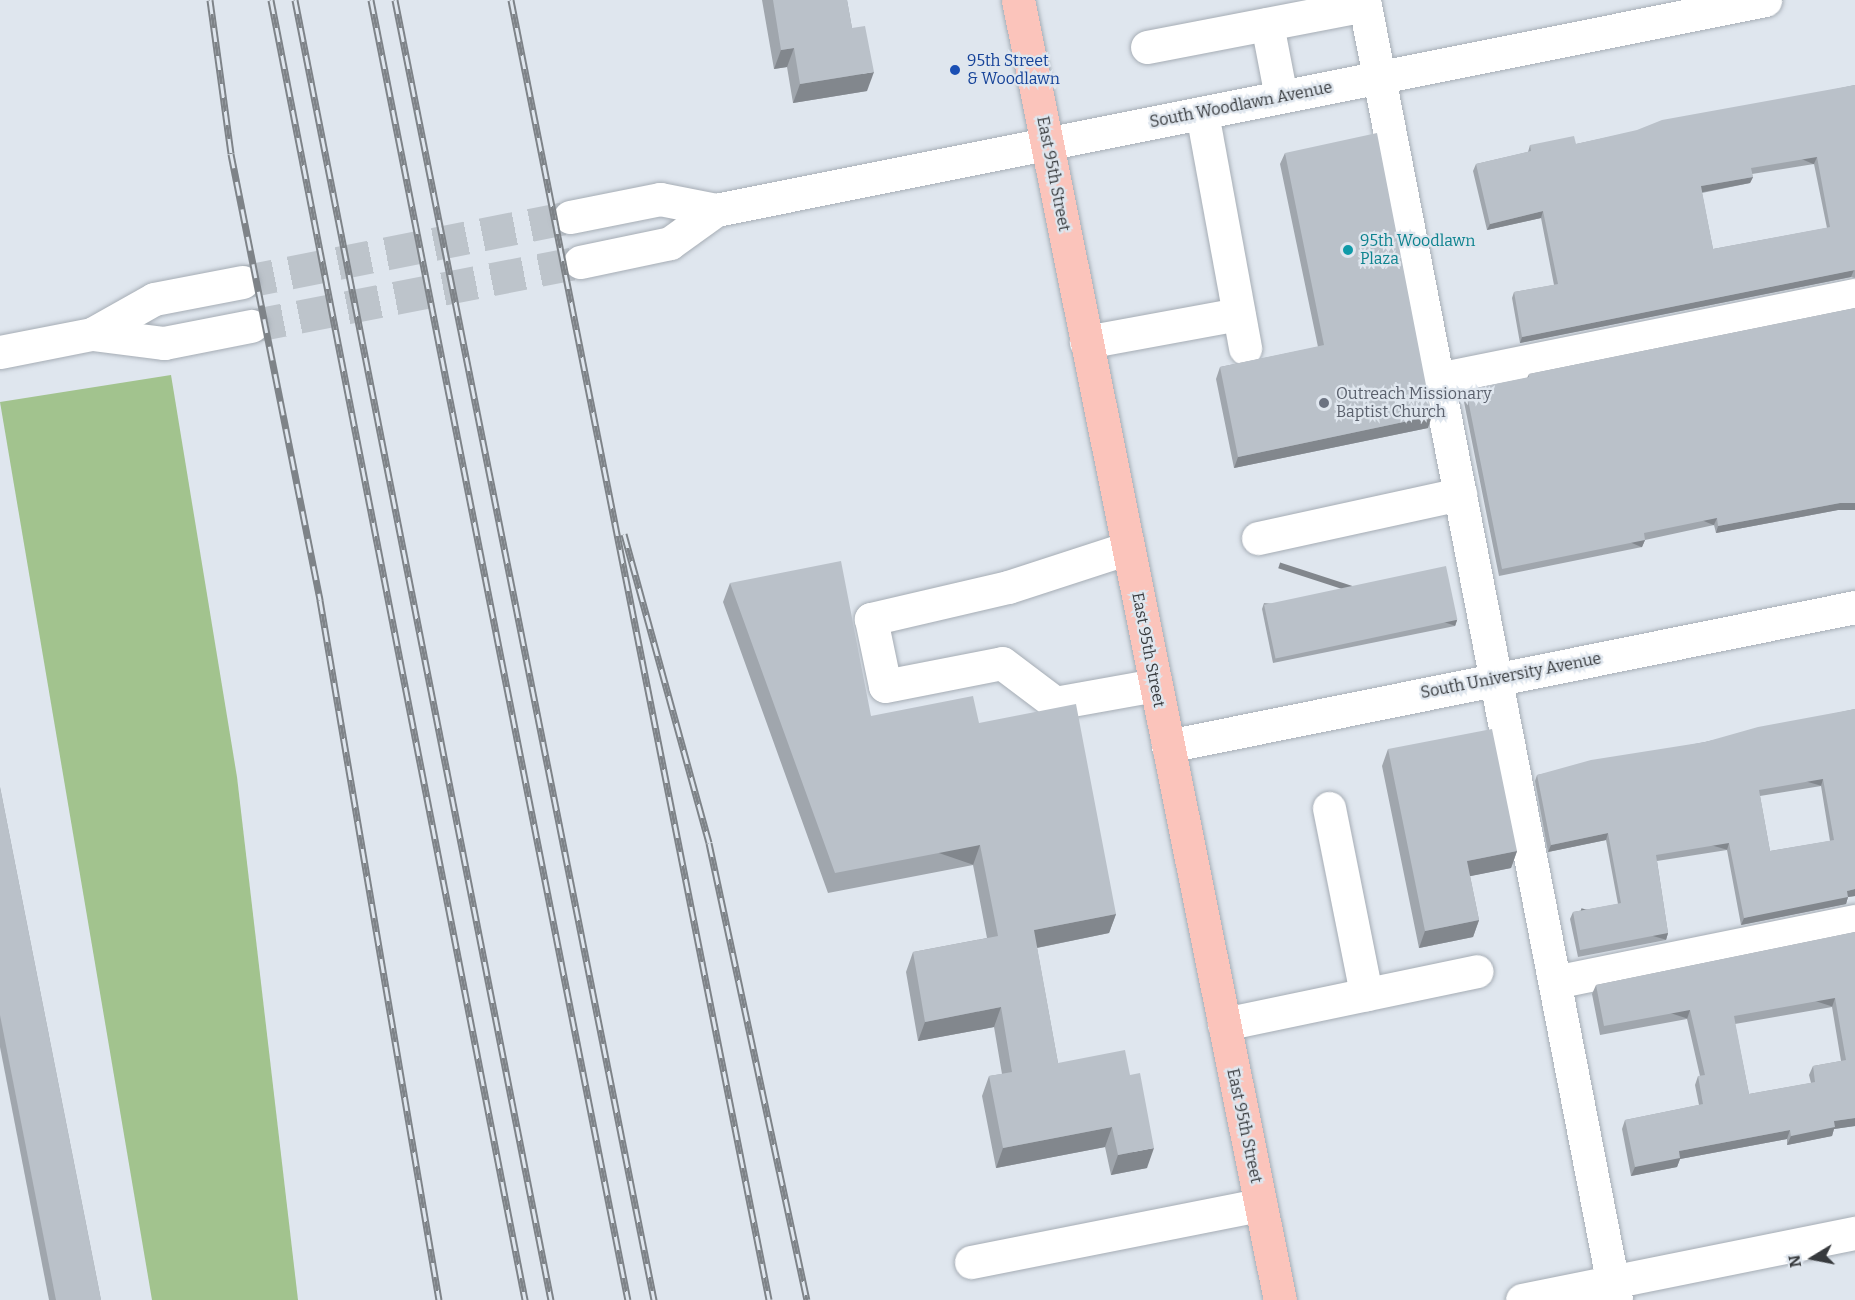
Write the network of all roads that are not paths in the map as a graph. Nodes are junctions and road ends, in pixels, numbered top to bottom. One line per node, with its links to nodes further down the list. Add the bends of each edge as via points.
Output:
1 (1018, 0): 9 (main road, East 95th Street)
2 (1765, 0): 6 (street, South Woodlawn Avenue)
3 (1365, 2): 4 (street); 6 (street)
4 (1267, 24): 5 (street); 7 (street)
5 (1147, 47)
6 (1380, 78): 7 (street, South Woodlawn Avenue); 21 (street)
7 (1281, 97): 8 (street, South Woodlawn Avenue)
8 (1202, 113): 9 (street, South Woodlawn Avenue); 15 (street)
9 (1047, 144): 10 (street, South Woodlawn Avenue); 18 (main road, East 95th Street)
10 (716, 210): 11 (street, South Woodlawn Avenue, via 660,199); 12 (street, South Woodlawn Avenue, via 670,243)
11 (570, 217)
12 (580, 262)
13 (242, 282): 17 (street, via 154,299)
14 (1855, 295): 21 (street)
15 (1238, 314): 18 (street); 19 (street)
16 (251, 326): 17 (street, via 164,343)
17 (92, 334): 20 (street)
18 (1086, 342): 24 (main road, East 95th Street)
19 (1245, 348)
20 (0, 352)
21 (1438, 379): 22 (street)
22 (1460, 494): 23 (street); 26 (street)
23 (1258, 538)
24 (1128, 548): 27 (main road, East 95th Street); 27 (street, via 1008,587 871,619 885,686 1002,663 1055,703)
25 (1855, 607): 26 (street, South University Avenue)
26 (1497, 679): 28 (street, South University Avenue); 32 (street)
27 (1155, 685): 28 (main road, East 95th Street)
28 (1168, 746): 34 (main road, East 95th Street)
29 (1329, 808): 33 (street)
30 (1855, 921): 32 (street)
31 (1478, 971): 33 (street)
32 (1555, 982): 38 (street)
33 (1366, 994): 34 (street)
34 (1224, 1024): 35 (main road, East 95th Street)
35 (1260, 1205): 37 (street); 39 (main road, East 95th Street)
36 (1855, 1233): 38 (street)
37 (971, 1262)
38 (1614, 1291): 40 (street)
39 (1280, 1300)
40 (1522, 1300)

